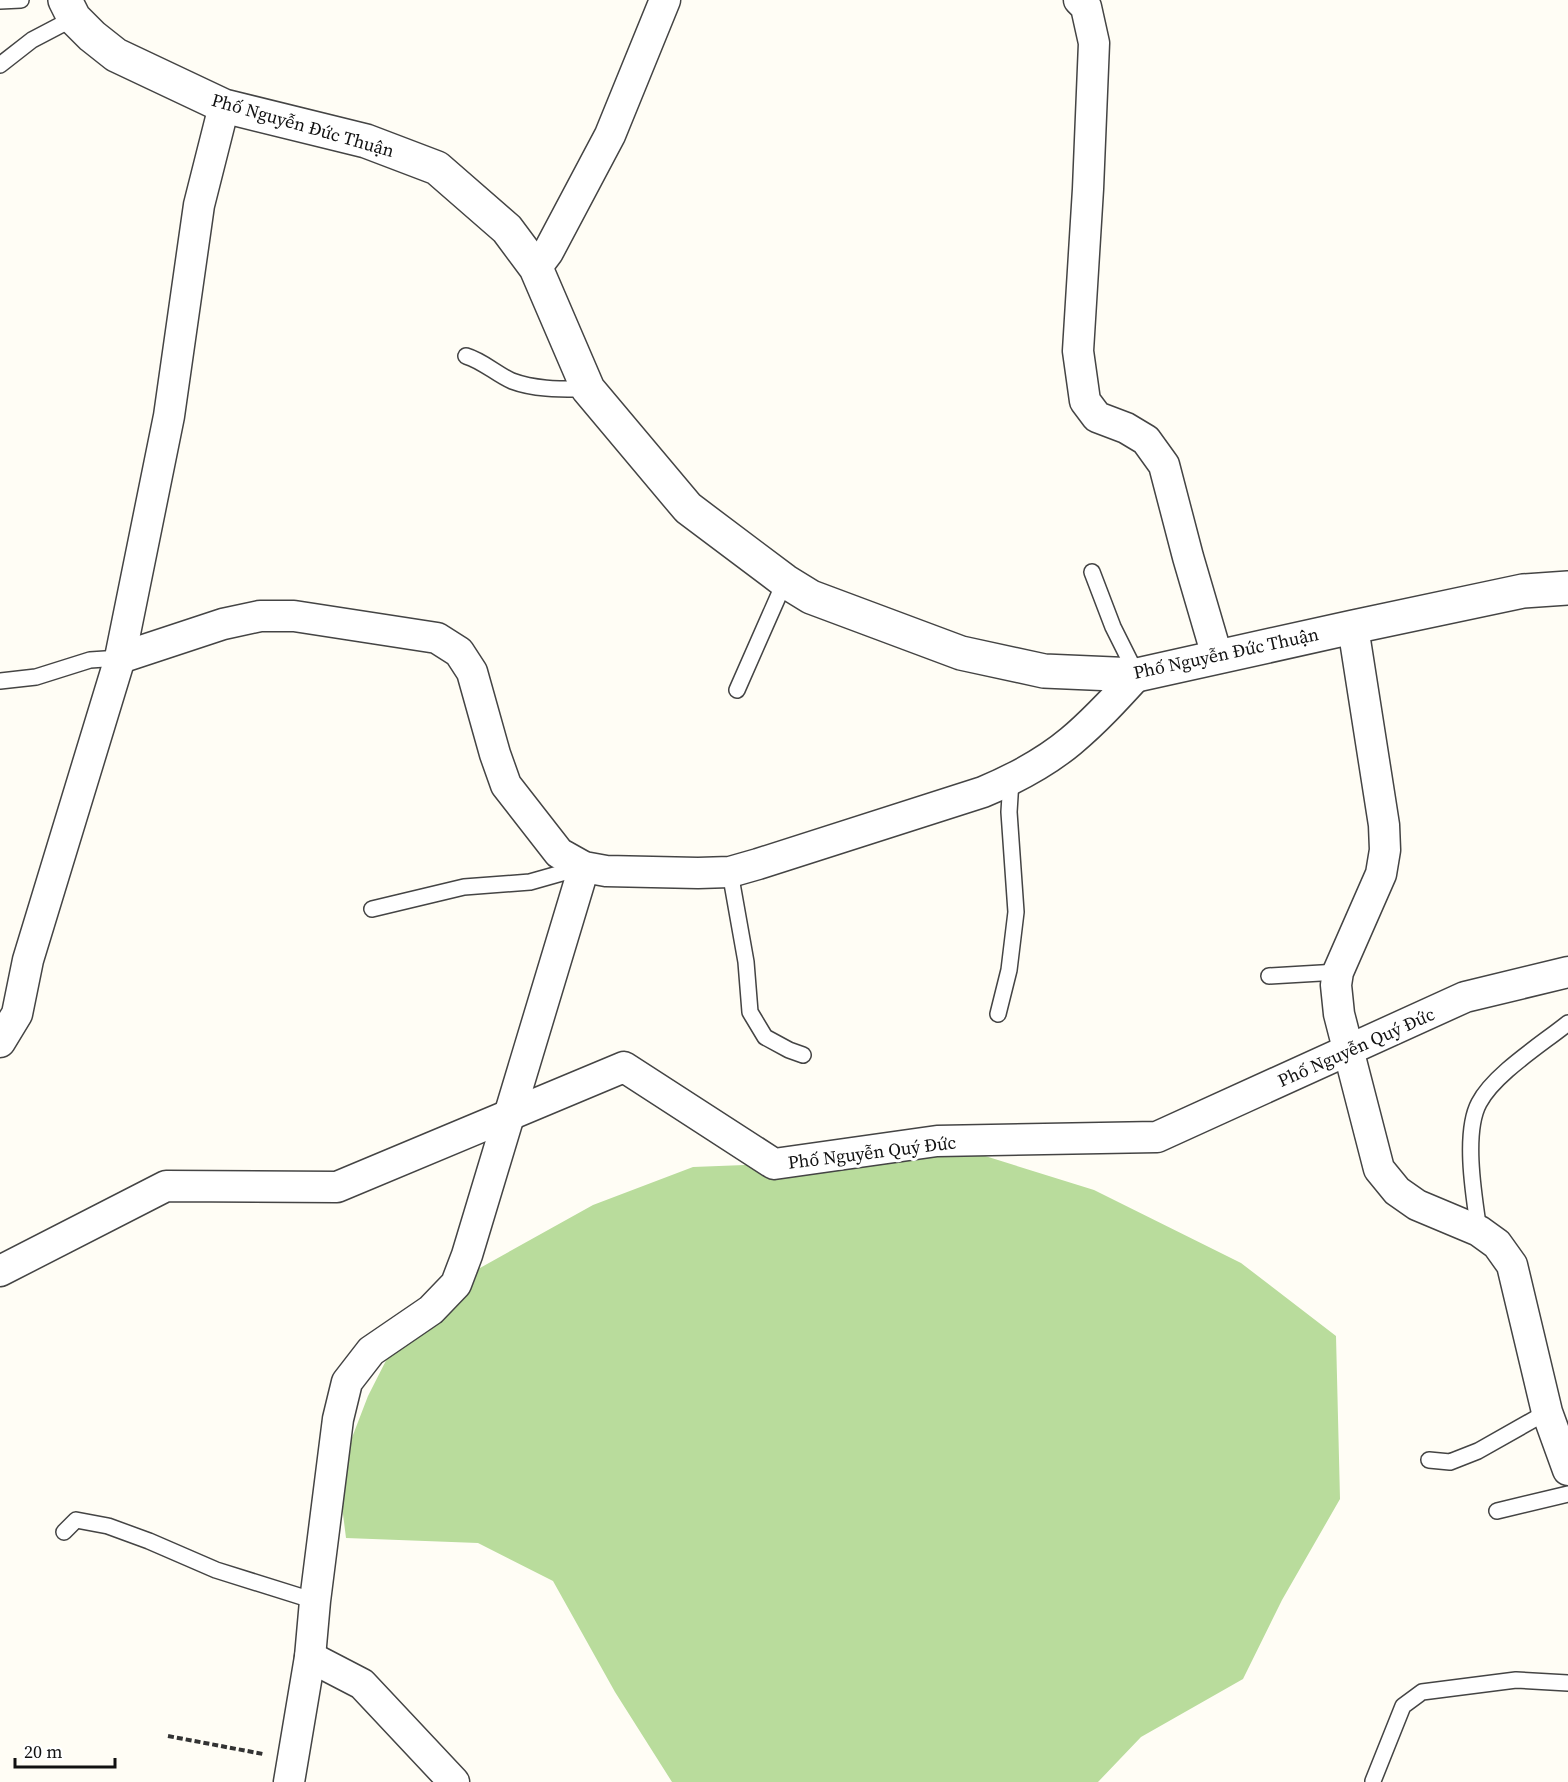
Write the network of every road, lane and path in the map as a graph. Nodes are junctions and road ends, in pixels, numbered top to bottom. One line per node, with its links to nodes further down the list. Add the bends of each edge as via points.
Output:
1 (21, 0): 4 (lane)
2 (665, 0): 8 (street, via 610,135)
3 (1079, 0): 15 (street, via 1086,7 1094,43 1078,351 1084,401 1097,417 1146,440 1164,465)
4 (0, 1)
5 (69, 9): 6 (lane); 7 (street, Phố Nguyễn Đức Thuận, via 92,36 116,55)
6 (0, 65)
7 (224, 106): 8 (street, Phố Nguyễn Đức Thuận, via 366,141 437,168 507,229); 16 (street, via 200,205 169,416)
8 (536, 268): 10 (street, Phố Nguyễn Đức Thuận)
9 (466, 356): 10 (lane, via 513,381 546,388)
10 (588, 389): 12 (street, Phố Nguyễn Đức Thuận, via 688,508)
11 (1092, 572): 17 (lane)
12 (785, 581): 17 (street, Phố Nguyễn Đức Thuận, via 811,597 961,653 1044,671); 19 (lane)
13 (1568, 588): 14 (street, Phố Nguyễn Đức Thuận, via 1523,591)
14 (1353, 627): 15 (street, Phố Nguyễn Đức Thuận); 24 (street, via 1385,850 1381,874)
15 (1217, 656): 17 (street, Phố Nguyễn Đức Thuận)
16 (120, 658): 18 (lane, via 90,660 36,677); 21 (street, via 260,616 294,616 437,638 459,652 472,672 506,785 559,853); 29 (street, via 28,960 17,1014)
17 (1137, 675): 20 (street, via 1069,742)
18 (0, 681)
19 (737, 690)
20 (1011, 780): 22 (street); 27 (lane, via 1009,812 1016,912)
21 (584, 867): 22 (street, via 606,871); 23 (lane, via 530,882 464,887); 32 (street)
22 (730, 872): 31 (lane, via 746,962 750,1012 765,1037)
23 (372, 909)
24 (1338, 972): 26 (lane); 30 (street, via 1339,1014)
25 (1568, 972): 30 (street, Phố Nguyễn Quý Đức, via 1465,998)
26 (1269, 976)
27 (998, 1014)
28 (1568, 1023): 33 (lane, via 1524,1056 1478,1103 1470,1137)
29 (0, 1042)
30 (1348, 1050): 32 (street, Phố Nguyễn Quý Đức, via 1157,1137 937,1141 774,1164 624,1066); 33 (street, via 1379,1169 1397,1191 1417,1205)
31 (803, 1055)
32 (510, 1114): 34 (street, Phố Nguyễn Quý Đức, via 337,1187 166,1186); 41 (street, via 456,1284 431,1310 370,1351 347,1382 338,1419)
33 (1479, 1231): 35 (street, via 1497,1244 1512,1265)
34 (0, 1271)
35 (1547, 1412): 36 (lane, via 1478,1451 1450,1462); 37 (street)
36 (1429, 1460)
37 (1568, 1470)
38 (1568, 1494): 39 (lane)
39 (1497, 1511)
40 (64, 1532): 41 (lane, via 76,1520 108,1526 216,1570)
41 (315, 1601): 42 (street)
42 (310, 1657): 45 (street); 47 (street, via 362,1684)
43 (1568, 1683): 46 (lane, via 1516,1680 1422,1692 1402,1706)
44 (168, 1736): 45 (path)
45 (291, 1771)
46 (1373, 1781)
47 (454, 1782)

